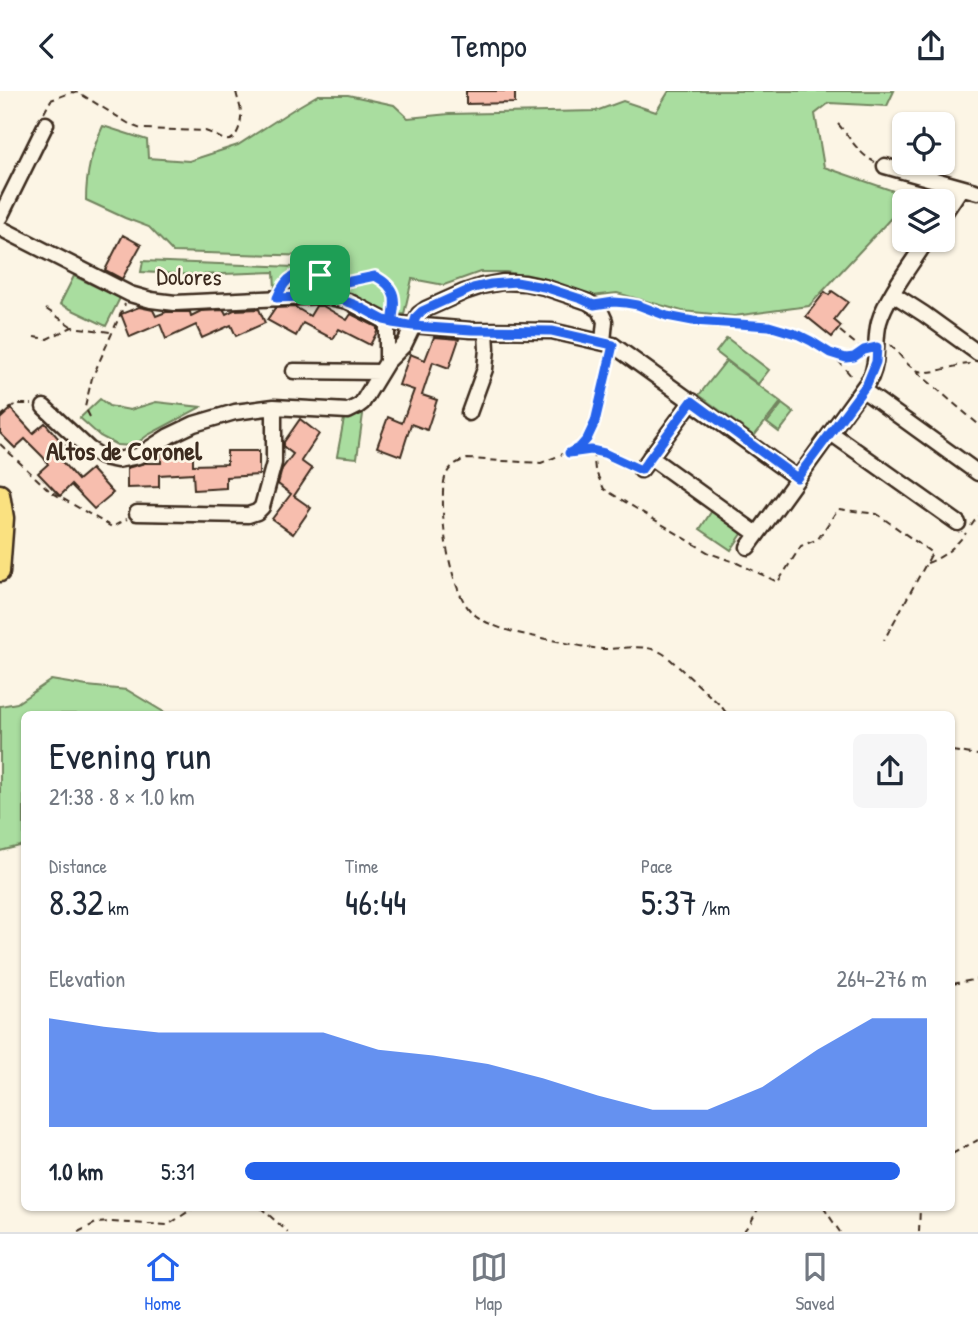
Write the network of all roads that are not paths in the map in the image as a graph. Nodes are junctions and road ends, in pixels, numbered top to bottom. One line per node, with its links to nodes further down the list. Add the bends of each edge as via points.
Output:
1 (46, 124): 6 (street)
2 (885, 166): 3 (street)
3 (961, 188): 4 (street); 5 (street)
4 (978, 192)
5 (955, 197)
6 (0, 217)
7 (0, 228): 10 (street, Dolores, via 130,294 151,300 174,303 324,296)
8 (920, 252): 9 (street)
9 (893, 293): 14 (street); 17 (street, via 880,320 874,370)
10 (390, 322): 11 (street, Dolores); 15 (street)
11 (413, 326): 12 (street, Dolores); 13 (street, via 426,309 464,292 516,282 594,305 600,310); 15 (street, via 404,345)
12 (486, 331): 13 (street, Dolores, via 552,331); 21 (street, via 485,369)
13 (608, 343): 18 (street)
14 (978, 353)
15 (384, 367): 16 (street); 20 (street, via 362,403 348,411)
16 (293, 371)
17 (863, 390): 22 (street); 25 (street)
18 (692, 401): 23 (street); 26 (street)
19 (44, 407): 20 (street, via 89,450 117,460 138,456 207,419)
20 (274, 407): 28 (street, via 274,463 257,512)
21 (469, 413)
22 (831, 433): 26 (street); 29 (street)
23 (650, 457): 24 (street); 30 (street)
24 (641, 470)
25 (978, 473)
26 (797, 478): 30 (street)
27 (0, 494): 32 (main road, via 4,518)
28 (137, 513)
29 (958, 523)
30 (757, 534): 31 (street)
31 (748, 547)
32 (0, 572)

